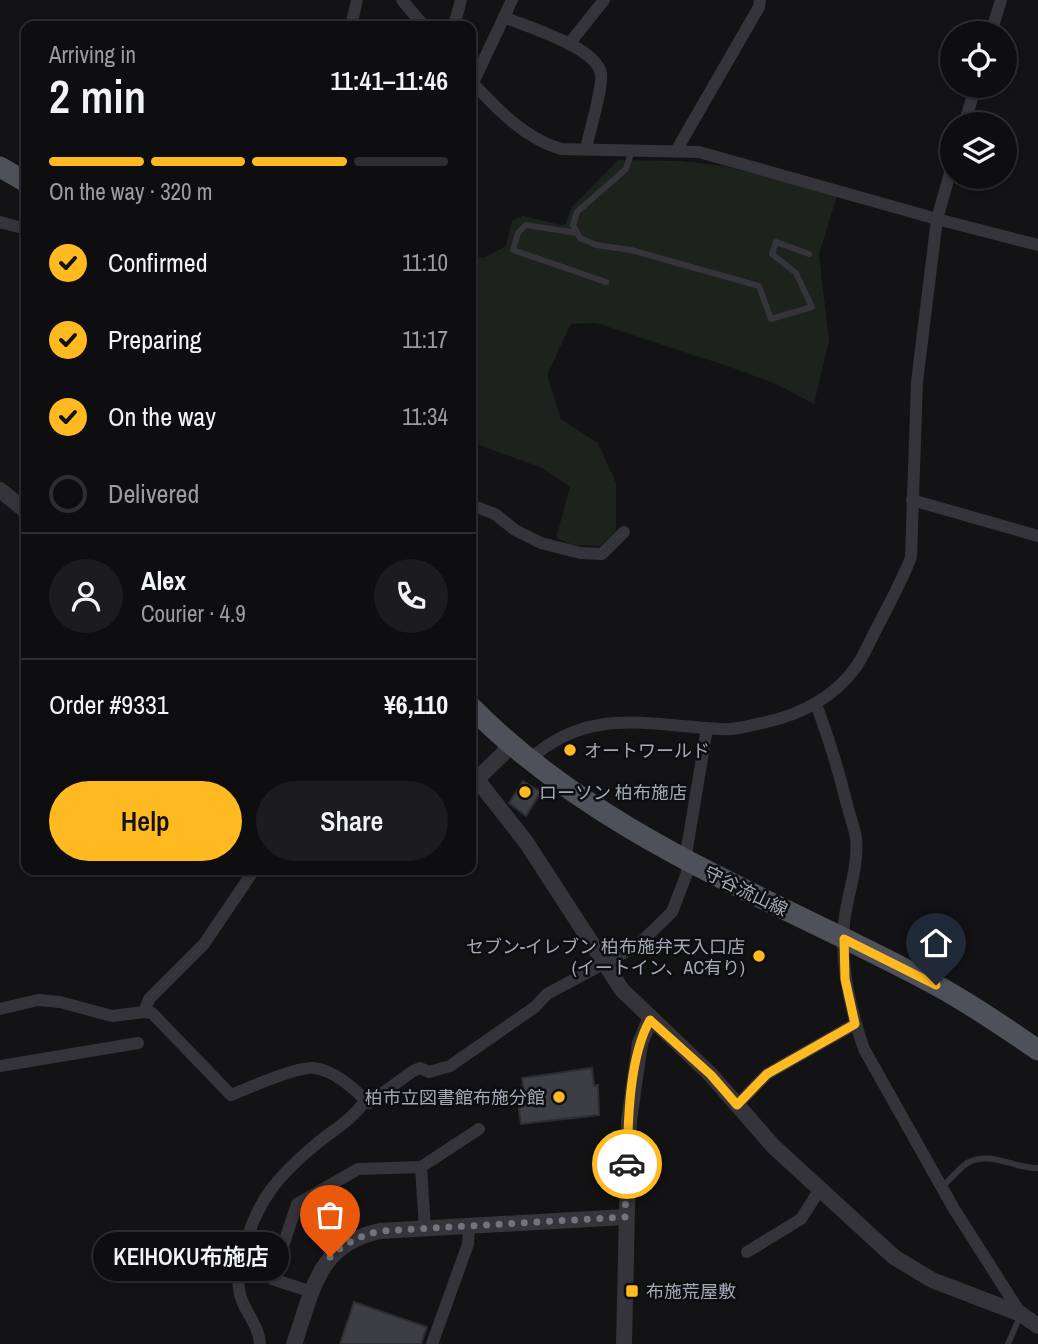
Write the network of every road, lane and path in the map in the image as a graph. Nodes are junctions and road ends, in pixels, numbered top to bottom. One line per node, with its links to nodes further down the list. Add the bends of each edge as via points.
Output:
1 (357, 0): 9 (street)
2 (403, 0): 10 (street)
3 (461, 0): 11 (street)
4 (512, 0): 8 (street)
5 (604, 0): 13 (street)
6 (760, 0): 18 (street)
7 (1001, 0): 12 (street)
8 (504, 17): 13 (street); 14 (street)
9 (352, 21)
10 (420, 21)
11 (455, 21)
12 (995, 21)
13 (569, 44): 16 (street, via 590,58 601,73)
14 (476, 74)
15 (476, 86): 16 (street, via 544,144)
16 (586, 149): 17 (street)
17 (632, 150): 18 (street); 25 (lane, via 626,169 577,212 573,225)
18 (676, 151): 22 (street, via 699,152)
19 (0, 167): 20 (main road)
20 (21, 179)
21 (945, 189): 22 (street)
22 (936, 219): 26 (street); 30 (street, via 917,382)
23 (0, 222): 24 (street)
24 (21, 228)
25 (577, 233): 27 (lane, via 596,245 631,250 759,286 771,318 812,307 796,273 772,254 776,242); 28 (lane, via 526,225 513,250)
26 (1038, 245)
27 (809, 254)
28 (606, 282)
29 (0, 490): 31 (street)
30 (912, 500): 34 (street); 35 (street, via 911,557 902,580 855,668)
31 (21, 507)
32 (476, 507): 33 (street, via 541,543 580,553 602,554)
33 (624, 533)
34 (1038, 536)
35 (816, 704): 37 (street, via 788,718 732,729); 44 (street, via 834,752 856,838)
36 (476, 712): 38 (main road, 守谷流山線)
37 (707, 728): 39 (street, via 606,722 545,745); 42 (street)
38 (511, 746): 39 (main road, 守谷流山線); 40 (street)
39 (528, 761): 42 (main road, 守谷流山線, via 580,799)
40 (476, 771)
41 (476, 779): 45 (street, via 526,842)
42 (687, 861): 44 (main road, 守谷流山線); 45 (street, via 672,912 636,946)
43 (251, 875): 47 (street, via 204,944 149,999)
44 (844, 939): 49 (street, via 845,979); 51 (main road, 守谷流山線, via 936,985)
45 (604, 962): 48 (street); 53 (street, via 547,994 450,1066 429,1072 421,1068 369,1103)
46 (0, 1009): 47 (street, via 38,1000 112,1016)
47 (144, 1012): 53 (street, via 152,1013 231,1095 313,1068 342,1080)
48 (650, 1020): 54 (street); 60 (street, via 640,1042 631,1107)
49 (855, 1024): 54 (street, via 767,1074); 58 (street, via 864,1049)
50 (138, 1043): 52 (street)
51 (1038, 1049)
52 (0, 1066)
53 (366, 1100): 67 (street, via 352,1119 270,1187 249,1231 239,1291)
54 (737, 1105): 59 (street)
55 (479, 1129): 56 (street)
56 (421, 1167): 62 (street); 64 (street, via 358,1169 297,1203 271,1279)
57 (1038, 1168): 58 (lane, via 990,1158 968,1163)
58 (943, 1186): 65 (street)
59 (820, 1189): 63 (street, via 801,1219); 65 (street, via 894,1256 932,1280)
60 (625, 1217): 61 (street); 70 (street)
61 (469, 1226): 62 (street); 69 (street, via 468,1244)
62 (425, 1229): 64 (street, via 380,1231 352,1240 330,1257)
63 (747, 1252)
64 (312, 1292): 68 (street)
65 (1021, 1314): 66 (street); 71 (lane)
66 (1038, 1326)
67 (260, 1344)
68 (294, 1344)
69 (432, 1344)
70 (624, 1344)
71 (1008, 1344)

